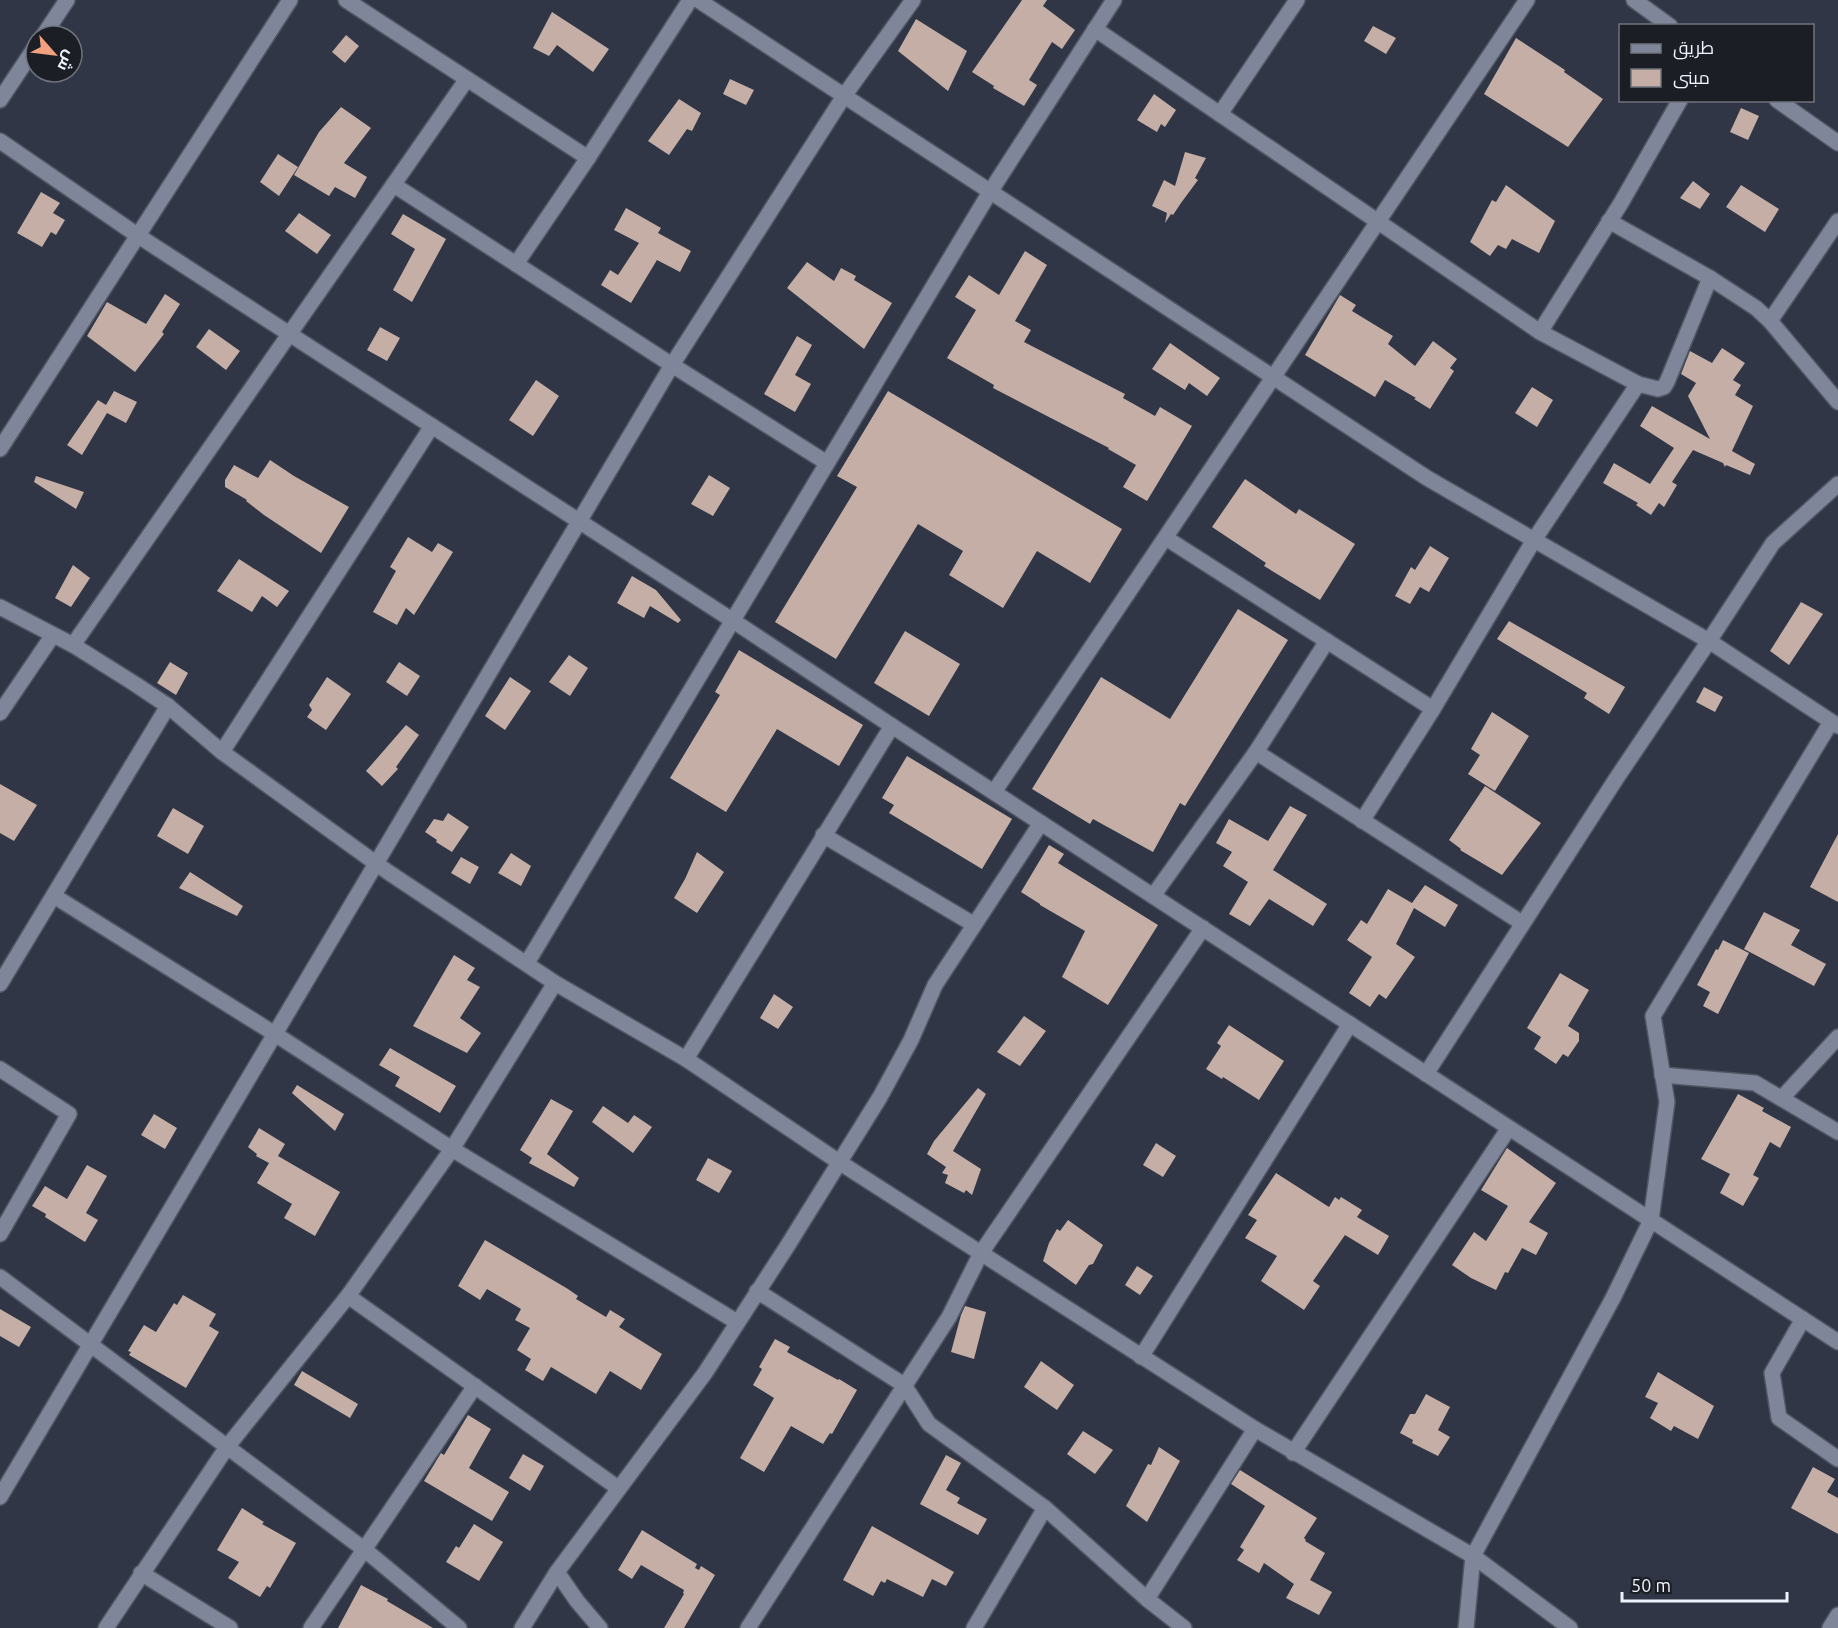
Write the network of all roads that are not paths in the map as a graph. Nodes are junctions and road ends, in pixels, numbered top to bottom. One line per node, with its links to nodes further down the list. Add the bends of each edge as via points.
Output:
1 (67, 0): 11 (street)
2 (290, 0): 29 (street)
3 (346, 0): 15 (street)
4 (690, 0): 23 (street)
5 (698, 0): 16 (street)
6 (913, 0): 16 (street)
7 (1114, 0): 13 (street)
8 (1527, 0): 28 (street)
9 (1634, 0): 12 (street)
10 (1294, 1): 20 (street)
11 (51, 24)
12 (1667, 24)
13 (1095, 29): 20 (street); 25 (street)
14 (24, 64): 17 (street)
15 (467, 80): 23 (street); 24 (street)
16 (844, 96): 25 (street); 35 (street)
17 (0, 100)
18 (1679, 102): 26 (street)
19 (1780, 102): 22 (street)
20 (1220, 114): 28 (street)
21 (0, 141): 29 (street)
22 (1838, 143)
23 (588, 158): 30 (street)
24 (394, 185): 30 (street); 34 (street)
25 (990, 192): 36 (street); 41 (street)
26 (1609, 221): 31 (street); 33 (street)
27 (1838, 221): 32 (street)
28 (1379, 222): 33 (street); 36 (street)
29 (137, 235): 34 (street); 40 (street)
30 (516, 264): 35 (street)
31 (1710, 278): 32 (street); 37 (street, via 1664,387)
32 (1770, 321): 38 (street)
33 (1540, 332): 37 (street)
34 (291, 335): 39 (street); 51 (street)
35 (672, 365): 41 (street); 43 (street)
36 (1274, 378): 44 (street); 45 (street, via 1427,478)
37 (1638, 384): 45 (street)
38 (1838, 402)
39 (432, 426): 43 (street); 57 (street)
40 (2, 441)
41 (827, 463): 47 (street)
42 (1838, 484): 50 (street, via 1773,543)
43 (579, 521): 47 (street); 63 (street)
44 (1166, 538): 49 (street); 59 (street)
45 (1534, 540): 50 (street); 53 (street)
46 (0, 607): 48 (street)
47 (732, 620): 56 (street); 69 (street)
48 (53, 635): 51 (street); 54 (street)
49 (1327, 641): 53 (street); 58 (street)
50 (1709, 641): 55 (street); 66 (street)
51 (73, 645): 52 (street)
52 (168, 706): 57 (street); 64 (street)
53 (1433, 709): 60 (street)
54 (0, 713)
55 (1835, 724): 78 (street, via 1653,1016)
56 (892, 726): 59 (street); 62 (street)
57 (222, 752): 63 (street)
58 (1256, 752): 60 (street); 65 (street)
59 (994, 792): 61 (street)
60 (1362, 821): 66 (street)
61 (1041, 823): 65 (street); 67 (street)
62 (823, 835): 67 (street); 75 (street)
63 (376, 863): 69 (street); 73 (street)
64 (54, 896): 71 (street); 73 (street)
65 (1153, 896): 68 (street)
66 (1522, 923): 77 (street)
67 (973, 924): 83 (street, via 935,985 880,1097)
68 (1203, 928): 72 (street); 86 (street)
69 (527, 963): 70 (street)
70 (555, 983): 75 (street); 82 (street)
71 (0, 984)
72 (1350, 1024): 77 (street); 94 (street)
73 (275, 1034): 82 (street); 93 (street)
74 (1838, 1037): 79 (street)
75 (686, 1059): 83 (street)
76 (0, 1069): 85 (street, via 69,1114)
77 (1426, 1074): 80 (street)
78 (1662, 1075): 79 (street, via 1755,1083); 84 (street, via 1667,1102)
79 (1782, 1098): 81 (street)
80 (1509, 1128): 84 (street); 99 (street)
81 (1838, 1132)
82 (452, 1149): 89 (street); 91 (street)
83 (839, 1162): 86 (street); 88 (street)
84 (1651, 1220): 90 (street); 105 (street)
85 (0, 1234)
86 (981, 1253): 94 (street); 95 (street, via 949,1317)
87 (0, 1277): 93 (street)
88 (757, 1291): 91 (street); 95 (street)
89 (348, 1296): 96 (street); 98 (street)
90 (1803, 1319): 92 (street); 100 (street, via 1772,1373 1779,1418)
91 (737, 1322): 101 (street, via 705,1373)
92 (1838, 1342)
93 (91, 1345): 98 (street); 102 (street)
94 (1141, 1357): 97 (street)
95 (904, 1385): 103 (street, via 929,1424); 116 (street)
96 (475, 1386): 101 (street); 104 (street)
97 (1255, 1429): 99 (street); 108 (street)
98 (227, 1447): 104 (street); 107 (street)
99 (1293, 1453): 105 (street)
100 (1838, 1459)
101 (618, 1488): 106 (street)
102 (0, 1497)
103 (1045, 1508): 108 (street); 117 (street)
104 (365, 1550): 112 (street); 113 (street)
105 (1473, 1556): 119 (street); 120 (street)
106 (557, 1572): 114 (street); 115 (street)
107 (141, 1573): 110 (street); 111 (street)
108 (1146, 1599): 118 (street)
109 (1838, 1615): 121 (street)
110 (106, 1628)
111 (230, 1628)
112 (311, 1628)
113 (459, 1628)
114 (522, 1628)
115 (600, 1628)
116 (748, 1628)
117 (974, 1628)
118 (1184, 1628)
119 (1466, 1628)
120 (1570, 1628)
121 (1830, 1628)

